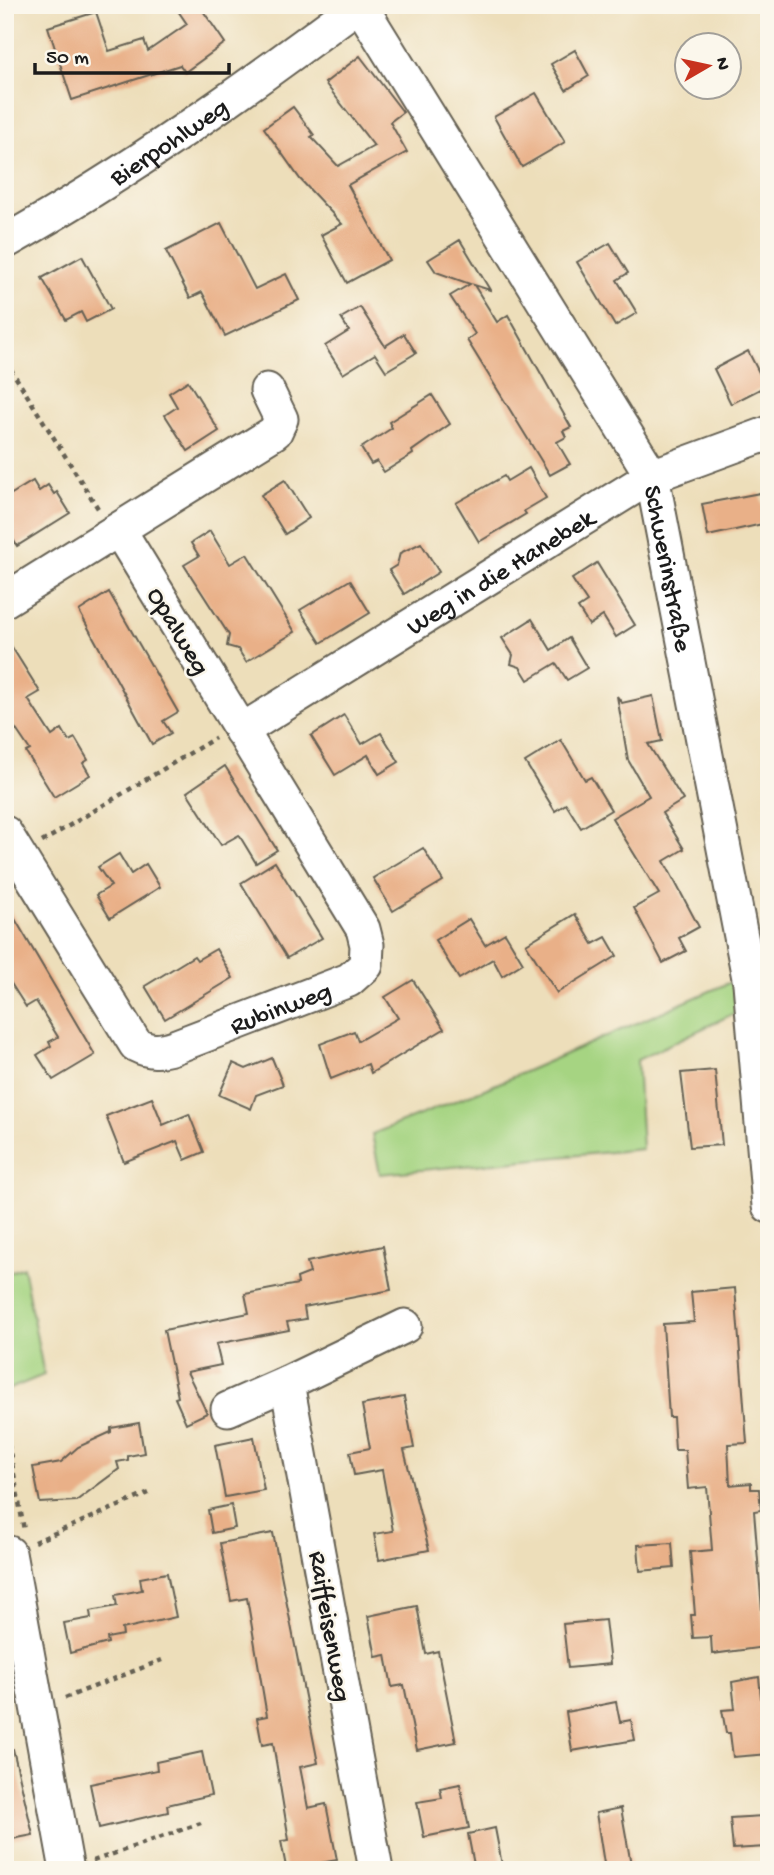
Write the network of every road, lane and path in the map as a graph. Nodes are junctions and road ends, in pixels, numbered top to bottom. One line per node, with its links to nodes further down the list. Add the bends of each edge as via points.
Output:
1 (359, 5): 2 (street, Bierpohlweg, via 214,112 77,202); 6 (street, Schwerinstraße)
2 (5, 242)
3 (5, 360): 7 (path, via 100,513)
4 (267, 390): 7 (street, via 281,419 275,432)
5 (769, 433): 6 (street, Weg in die Hanebek)
6 (652, 476): 9 (street, Weg in die Hanebek); 12 (street, Schwerinstraße, via 750,983)
7 (119, 530): 8 (street); 9 (street, Opalweg)
8 (5, 600)
9 (241, 731): 11 (path, via 221,734 39,845); 11 (street, Rubinweg, via 363,929 366,965 349,980 174,1047 148,1051 136,1045)
10 (5, 833): 11 (street)
11 (16, 872)
12 (769, 1206)
13 (405, 1326): 14 (street)
14 (287, 1383): 15 (street); 23 (street, Raiffeisenweg)
15 (228, 1409)
16 (5, 1424): 18 (path)
17 (149, 1493): 18 (path)
18 (18, 1549): 20 (street)
19 (162, 1660): 20 (path)
20 (38, 1709): 22 (street)
21 (201, 1823): 22 (path)
22 (74, 1867)
23 (376, 1870)

